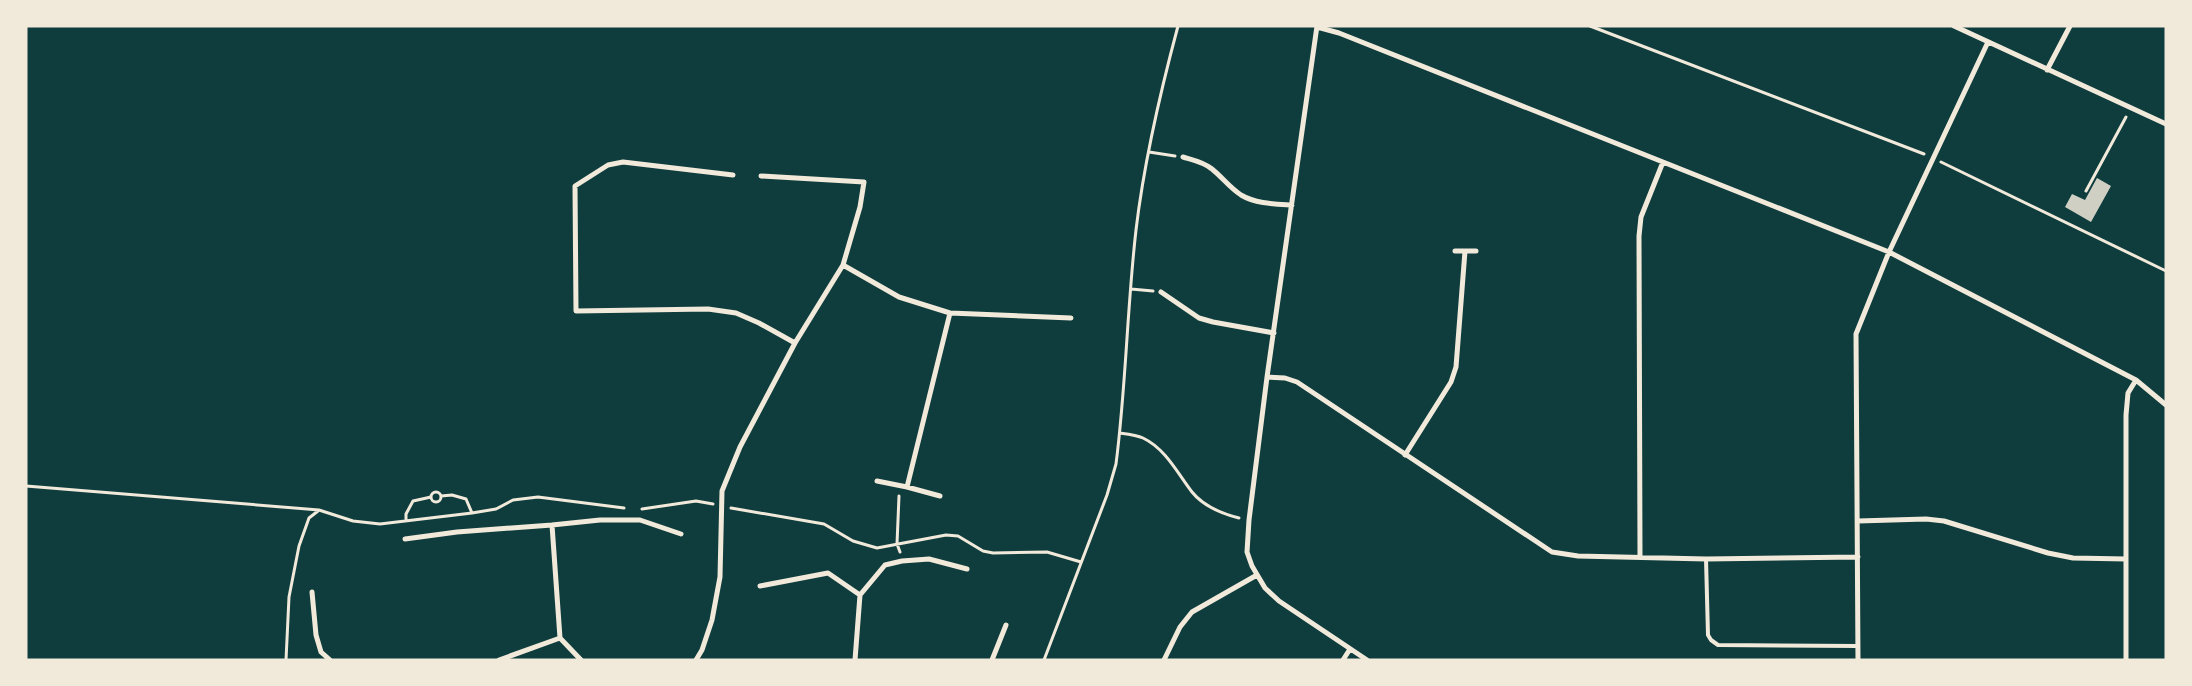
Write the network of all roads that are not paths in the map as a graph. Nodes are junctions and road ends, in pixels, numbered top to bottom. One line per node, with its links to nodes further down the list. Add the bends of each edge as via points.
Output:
1 (1317, 26): 8 (street); 11 (street)
2 (1954, 26): 4 (street)
3 (2070, 26): 5 (street)
4 (1988, 42): 5 (street); 15 (street)
5 (2047, 70): 6 (street)
6 (2166, 124)
7 (1182, 157): 11 (street, via 1211,168 1243,196 1259,202)
8 (1662, 162): 15 (street); 34 (street, via 1641,217 1639,236)
9 (733, 175): 21 (street, via 623,162 608,165 576,186 576,311 708,309 736,313)
10 (762, 176): 16 (street, via 864,182)
11 (1292, 205): 20 (street)
12 (1476, 250): 14 (street)
13 (1455, 251): 14 (street)
14 (1465, 251): 25 (street, via 1456,367 1451,382)
15 (1889, 252): 23 (street); 29 (street, via 1856,334)
16 (843, 265): 18 (street, via 899,297); 21 (street)
17 (1161, 292): 20 (street, via 1199,318)
18 (950, 313): 19 (street); 27 (street)
19 (1071, 318)
20 (1274, 333): 22 (street)
21 (795, 343): 49 (street, via 740,447 722,491 720,577 712,620)
22 (1267, 377): 25 (street, via 1297,382); 38 (street, via 1247,552)
23 (2136, 380): 24 (street); 36 (street, via 2128,394 2126,415)
24 (2166, 405)
25 (1405, 455): 34 (street, via 1552,552 1578,556)
26 (877, 481): 27 (street)
27 (907, 486): 28 (street)
28 (940, 496)
29 (1858, 520): 33 (street); 36 (street, via 1935,520 2048,553 2073,558)
30 (552, 525): 31 (street, via 640,520); 32 (street); 43 (street)
31 (681, 534)
32 (405, 539)
33 (1858, 556): 35 (street); 44 (street)
34 (1640, 557): 35 (street)
35 (1706, 559): 44 (lane, via 1708,635 1718,645)
36 (2126, 559): 56 (street)
37 (967, 569): 41 (street, via 930,559 902,561 885,565)
38 (1257, 575): 45 (street, via 1279,601); 52 (street, via 1192,612 1180,627)
39 (760, 586): 41 (street, via 828,573)
40 (312, 592): 46 (street, via 316,635 321,652)
41 (860, 594): 50 (street)
42 (1006, 625): 51 (street)
43 (560, 638): 47 (street); 48 (street)
44 (1858, 646): 55 (street)
45 (1350, 649): 53 (street); 54 (street)
46 (330, 660)
47 (499, 660)
48 (581, 660)
49 (696, 660)
50 (855, 660)
51 (992, 660)
52 (1164, 660)
53 (1343, 660)
54 (1367, 660)
55 (1858, 660)
56 (2126, 660)

